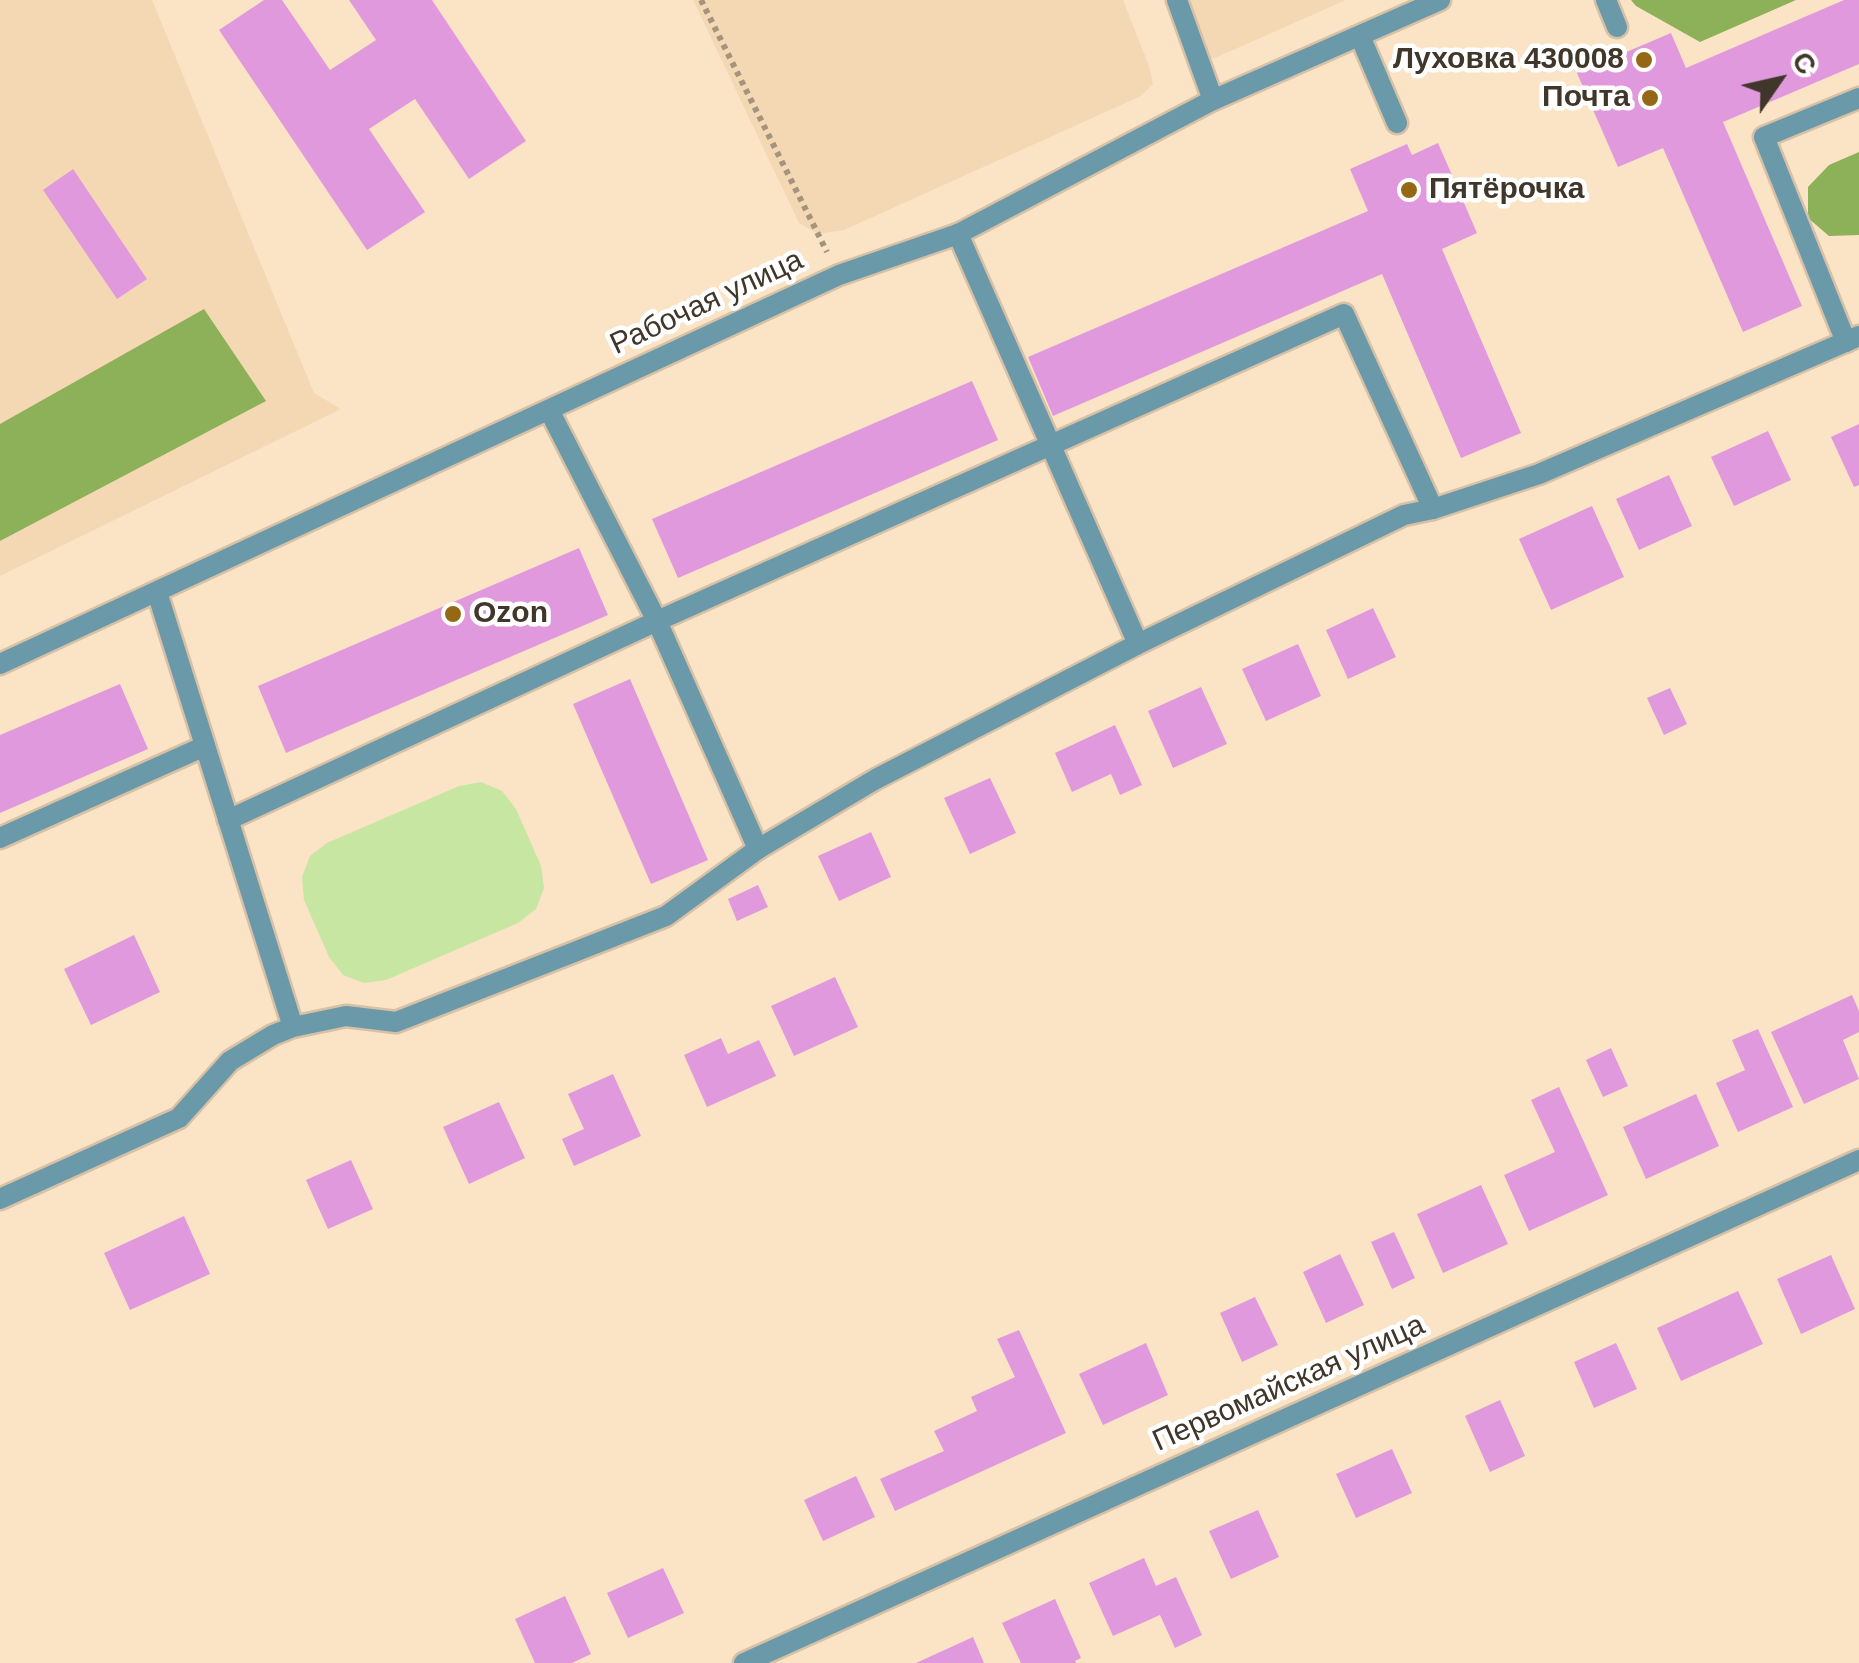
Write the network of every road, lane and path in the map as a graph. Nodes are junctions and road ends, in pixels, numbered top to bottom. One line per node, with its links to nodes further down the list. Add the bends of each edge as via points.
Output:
1 (700, 0): 11 (path)
2 (1177, 0): 8 (street)
3 (1440, 0): 6 (street, Рабочая улица)
4 (1606, 0): 5 (street)
5 (1618, 26)
6 (1360, 36): 8 (street, Рабочая улица); 9 (street)
7 (1859, 98): 12 (street, via 1764,137)
8 (1213, 100): 10 (street, Рабочая улица)
9 (1397, 124)
10 (958, 234): 11 (street, Рабочая улица); 14 (street)
11 (838, 275): 13 (street, Рабочая улица)
12 (1852, 339): 15 (street, via 1539,474)
13 (549, 410): 16 (street, Рабочая улица); 17 (street)
14 (1051, 446): 15 (street, via 1344,314); 17 (street); 18 (street)
15 (1433, 509): 18 (street, via 1404,515)
16 (157, 592): 19 (street, Рабочая улица); 20 (street)
17 (657, 621): 21 (street); 23 (street)
18 (1138, 644): 23 (street, via 876,779)
19 (0, 664)
20 (205, 746): 21 (street); 22 (street)
21 (228, 820): 24 (street)
22 (0, 838)
23 (758, 849): 24 (street, via 666,916 396,1022 346,1016)
24 (293, 1027): 26 (street, via 230,1061 179,1118)
25 (1859, 1160): 27 (street, Первомайская улица)
26 (0, 1199)
27 (744, 1663)

